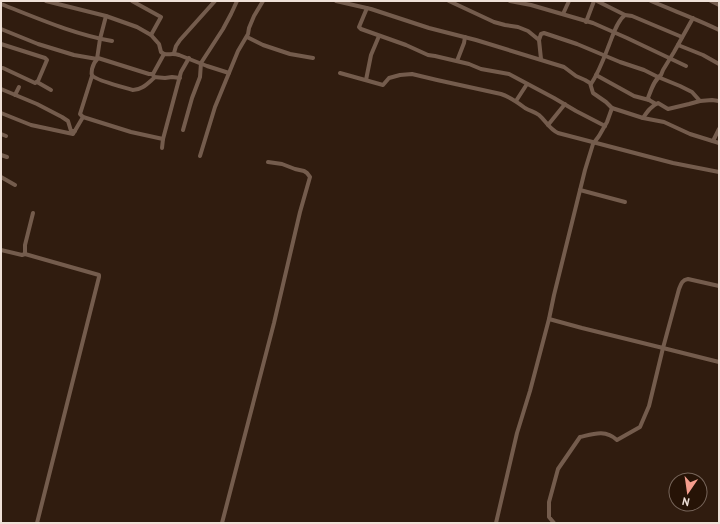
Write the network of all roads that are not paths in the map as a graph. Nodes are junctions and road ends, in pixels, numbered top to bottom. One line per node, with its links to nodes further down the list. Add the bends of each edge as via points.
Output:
1 (46, 1): 19 (street)
2 (132, 1): 25 (street, via 161,17)
3 (215, 1): 35 (street, via 180,40)
4 (237, 1): 44 (street, via 226,24)
5 (263, 1): 26 (street)
6 (336, 1): 16 (street)
7 (449, 1): 31 (street, via 494,22 528,31)
8 (510, 1): 17 (street)
9 (569, 1): 17 (street)
10 (594, 1): 21 (street)
11 (597, 1): 18 (street)
12 (651, 1): 20 (street)
13 (712, 1): 15 (street)
14 (1, 4): 30 (street)
15 (719, 5)
16 (367, 8): 27 (street, via 360,28); 28 (street)
17 (563, 14): 21 (street)
18 (625, 15): 24 (street); 29 (street)
19 (106, 16): 25 (street, via 136,27); 30 (street)
20 (693, 18): 23 (street); 29 (street)
21 (586, 22): 24 (street)
22 (1, 29): 41 (street, via 38,44)
23 (719, 30)
24 (614, 32): 37 (street); 40 (street)
25 (151, 36): 36 (street)
26 (247, 36): 39 (street, via 263,45 290,54); 48 (street)
27 (379, 36): 43 (street, via 428,55); 55 (street)
28 (465, 37): 42 (street); 43 (street)
29 (682, 37): 34 (street)
30 (100, 39): 32 (street); 41 (street)
31 (539, 40): 37 (street, via 544,32); 42 (street)
32 (112, 41)
33 (1, 44): 56 (street, via 47,59)
34 (678, 44): 40 (street); 45 (street)
35 (174, 53): 36 (street); 38 (street)
36 (164, 54): 50 (street)
37 (604, 56): 51 (street); 53 (street)
38 (189, 58): 44 (street); 54 (street)
39 (313, 58)
40 (670, 58): 46 (street); 53 (street, via 662,75)
41 (97, 59): 50 (street); 52 (street, via 92,68)
42 (541, 59): 58 (street, via 564,67)
43 (457, 61): 57 (street, via 509,74)
44 (201, 63): 48 (street); 76 (street, via 200,77)
45 (719, 64)
46 (686, 66)
47 (3, 68): 56 (street)
48 (229, 73): 86 (street, via 215,107)
49 (340, 73): 55 (street)
50 (153, 75): 52 (street, via 153,78 137,90); 54 (street)
51 (596, 75): 58 (street); 63 (street, via 634,96)
52 (92, 76): 71 (street, via 80,114)
53 (658, 77): 63 (street); 65 (street, via 692,92)
54 (180, 78): 80 (street)
55 (366, 80): 64 (street, via 383,85 389,78 412,74 501,94)
56 (36, 82): 61 (street)
57 (528, 84): 64 (street); 67 (street)
58 (591, 84): 69 (street, via 592,92)
59 (19, 87): 62 (street)
60 (1, 89): 62 (street)
61 (51, 90)
62 (15, 95): 77 (street, via 62,117 68,121 71,131)
63 (649, 100): 68 (street)
64 (516, 101): 73 (street, via 541,116)
65 (700, 101): 66 (street); 68 (street, via 668,109)
66 (719, 101)
67 (565, 104): 73 (street); 74 (street)
68 (656, 104): 72 (street)
69 (612, 108): 72 (street); 74 (street)
70 (1, 113): 77 (street, via 31,126 73,134)
71 (83, 117): 77 (street); 80 (street)
72 (643, 118): 81 (street, via 664,122)
73 (548, 125): 82 (street, via 558,133)
74 (605, 126): 82 (street)
75 (719, 129): 81 (street)
76 (183, 130)
77 (75, 131)
78 (1, 134): 79 (street)
79 (6, 136)
80 (163, 139): 84 (street)
81 (713, 141): 83 (street)
82 (594, 142): 89 (street); 92 (street)
83 (719, 143)
84 (162, 148)
85 (1, 155): 87 (street)
86 (200, 156)
87 (7, 157)
88 (268, 162): 102 (street, via 304,171 310,177)
89 (719, 172)
90 (1, 177): 91 (street)
91 (15, 185)
92 (580, 190): 93 (street); 98 (street)
93 (625, 202)
94 (33, 213): 96 (street)
95 (1, 250): 96 (street)
96 (25, 254): 101 (street, via 99,275)
97 (719, 286): 99 (street, via 694,279 685,279 682,282)
98 (549, 319): 99 (street); 103 (street, via 513,448)
99 (663, 348): 100 (street); 104 (street, via 649,406 640,427 617,440 599,433 580,437 558,469 548,502 549,517)
100 (719, 362)
101 (37, 523)
102 (222, 523)
103 (496, 523)
104 (554, 523)

